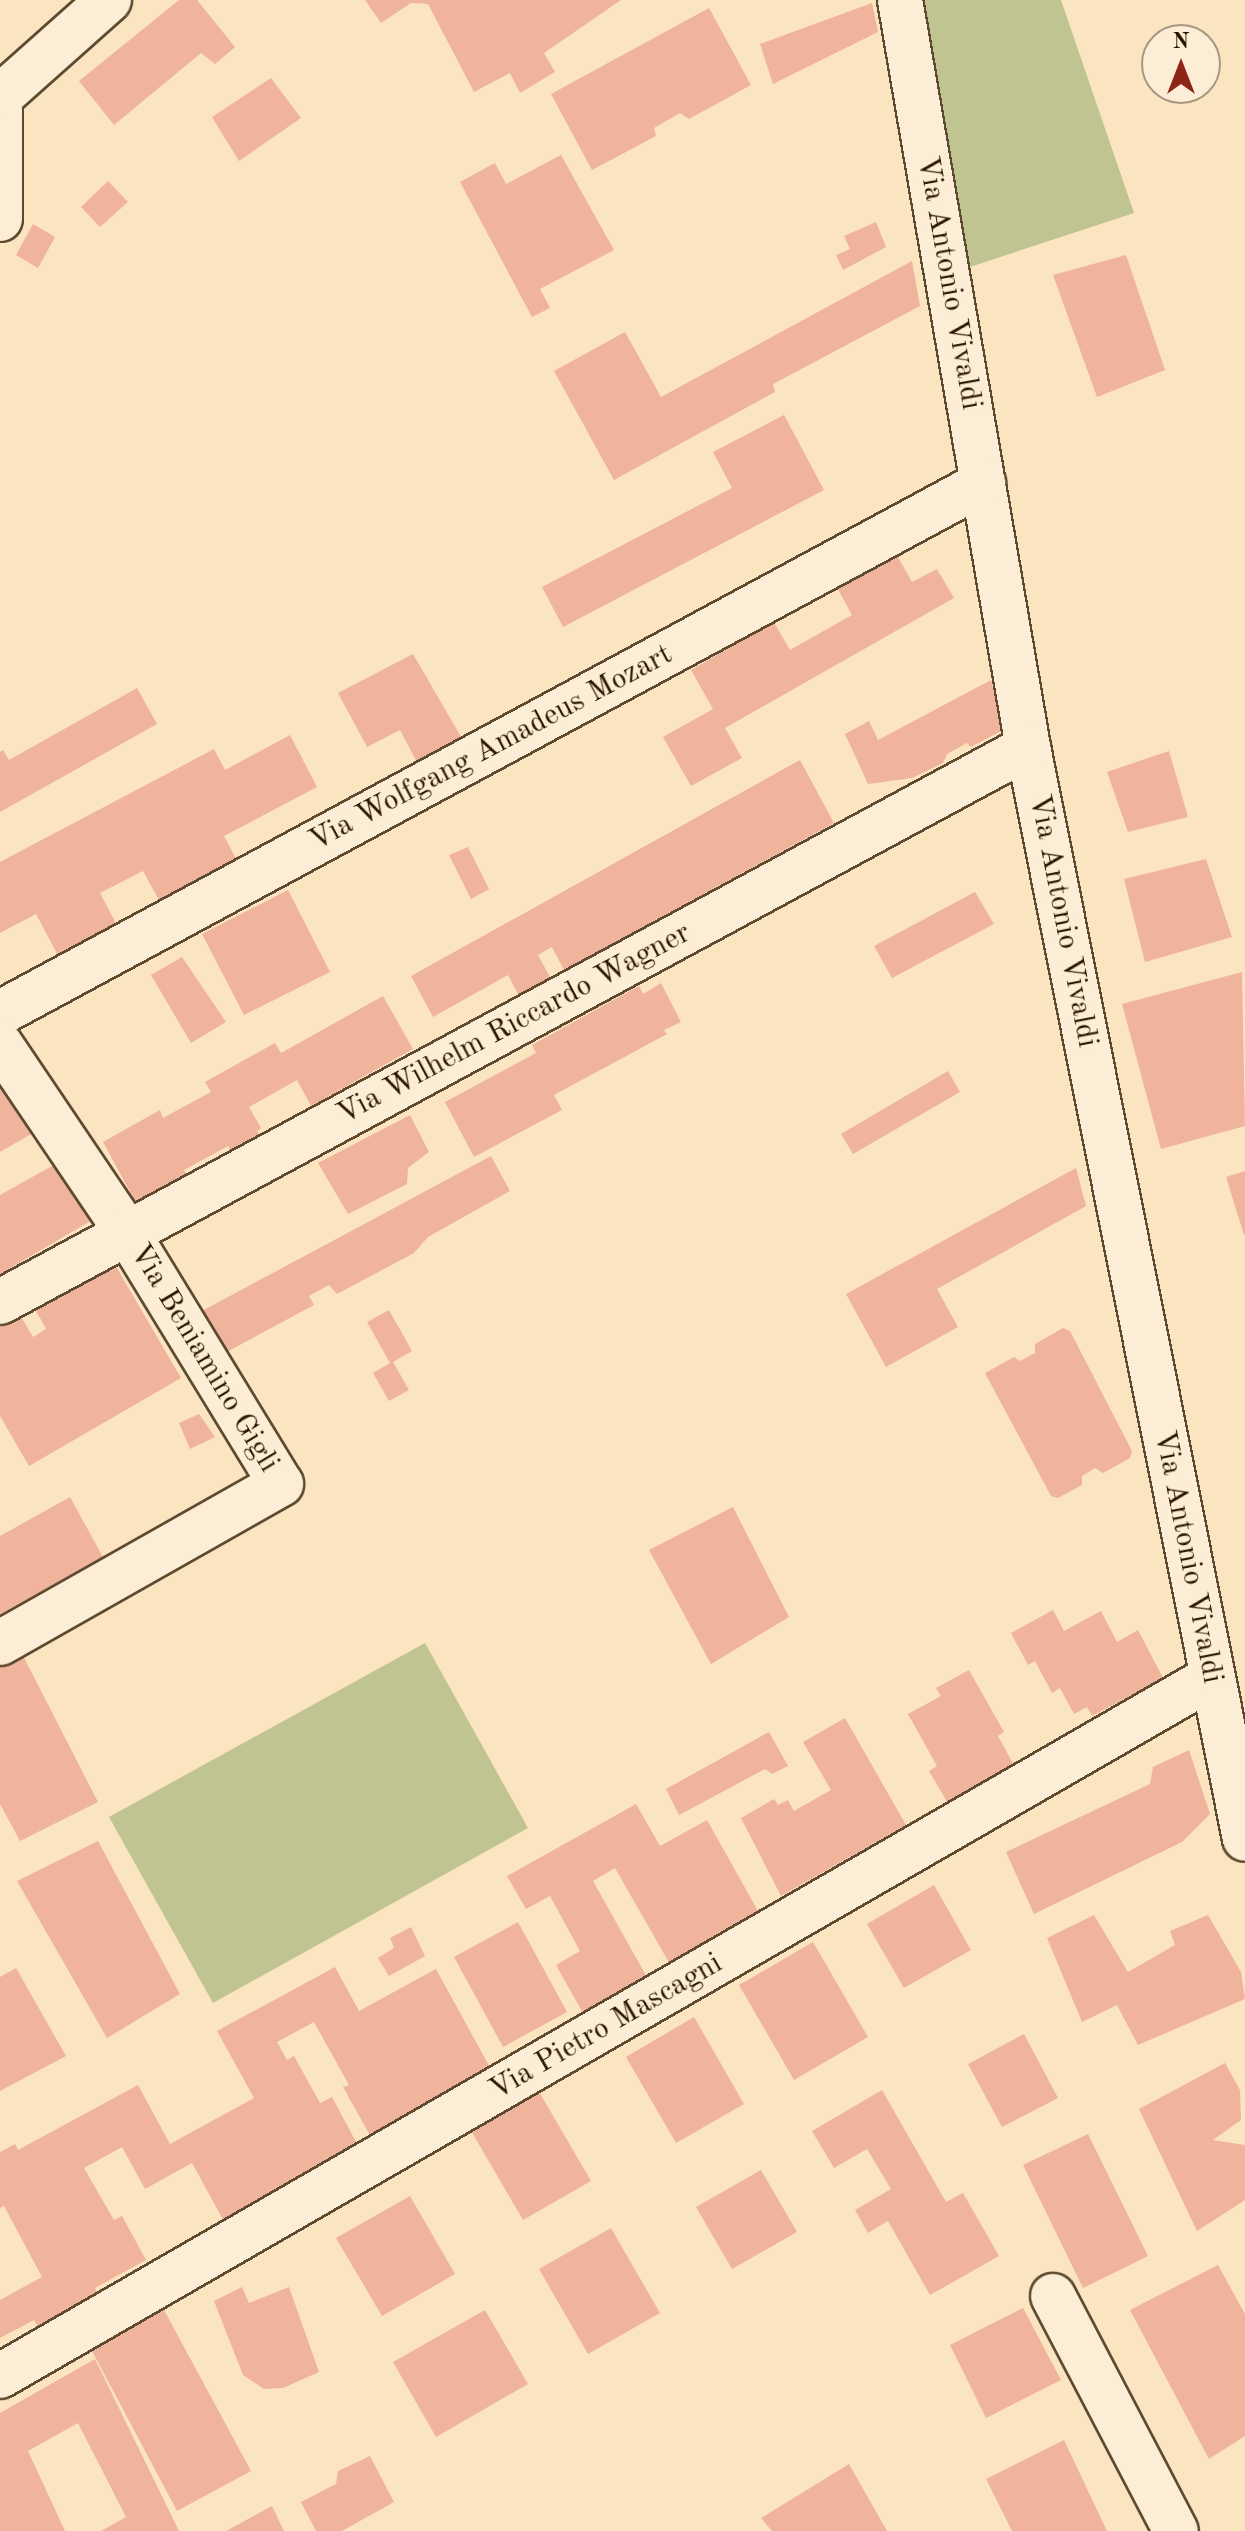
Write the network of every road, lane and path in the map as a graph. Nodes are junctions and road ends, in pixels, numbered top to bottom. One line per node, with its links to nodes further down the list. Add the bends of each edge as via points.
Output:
1 (109, 0): 3 (street)
2 (900, 0): 6 (street, Via Antonio Vivaldi)
3 (0, 97)
4 (0, 110): 5 (street)
5 (0, 219)
6 (983, 483): 7 (street, Via Antonio Vivaldi); 8 (street, Via Wolfgang Amadeus Mozart)
7 (1028, 747): 10 (street, Via Wilhelm Riccardo Wagner); 13 (street, Via Antonio Vivaldi)
8 (0, 1013)
9 (0, 1044): 10 (street, Via Beniamino Gigli)
10 (127, 1232): 11 (street, Via Wilhelm Riccardo Wagner); 12 (street, Via Beniamino Gigli, via 281,1484)
11 (0, 1302)
12 (0, 1643)
13 (1212, 1677): 14 (street, Via Antonio Vivaldi); 16 (street, Via Pietro Mascagni)
14 (1245, 1839)
15 (1053, 2296): 17 (street)
16 (0, 2376)
17 (1176, 2531)

